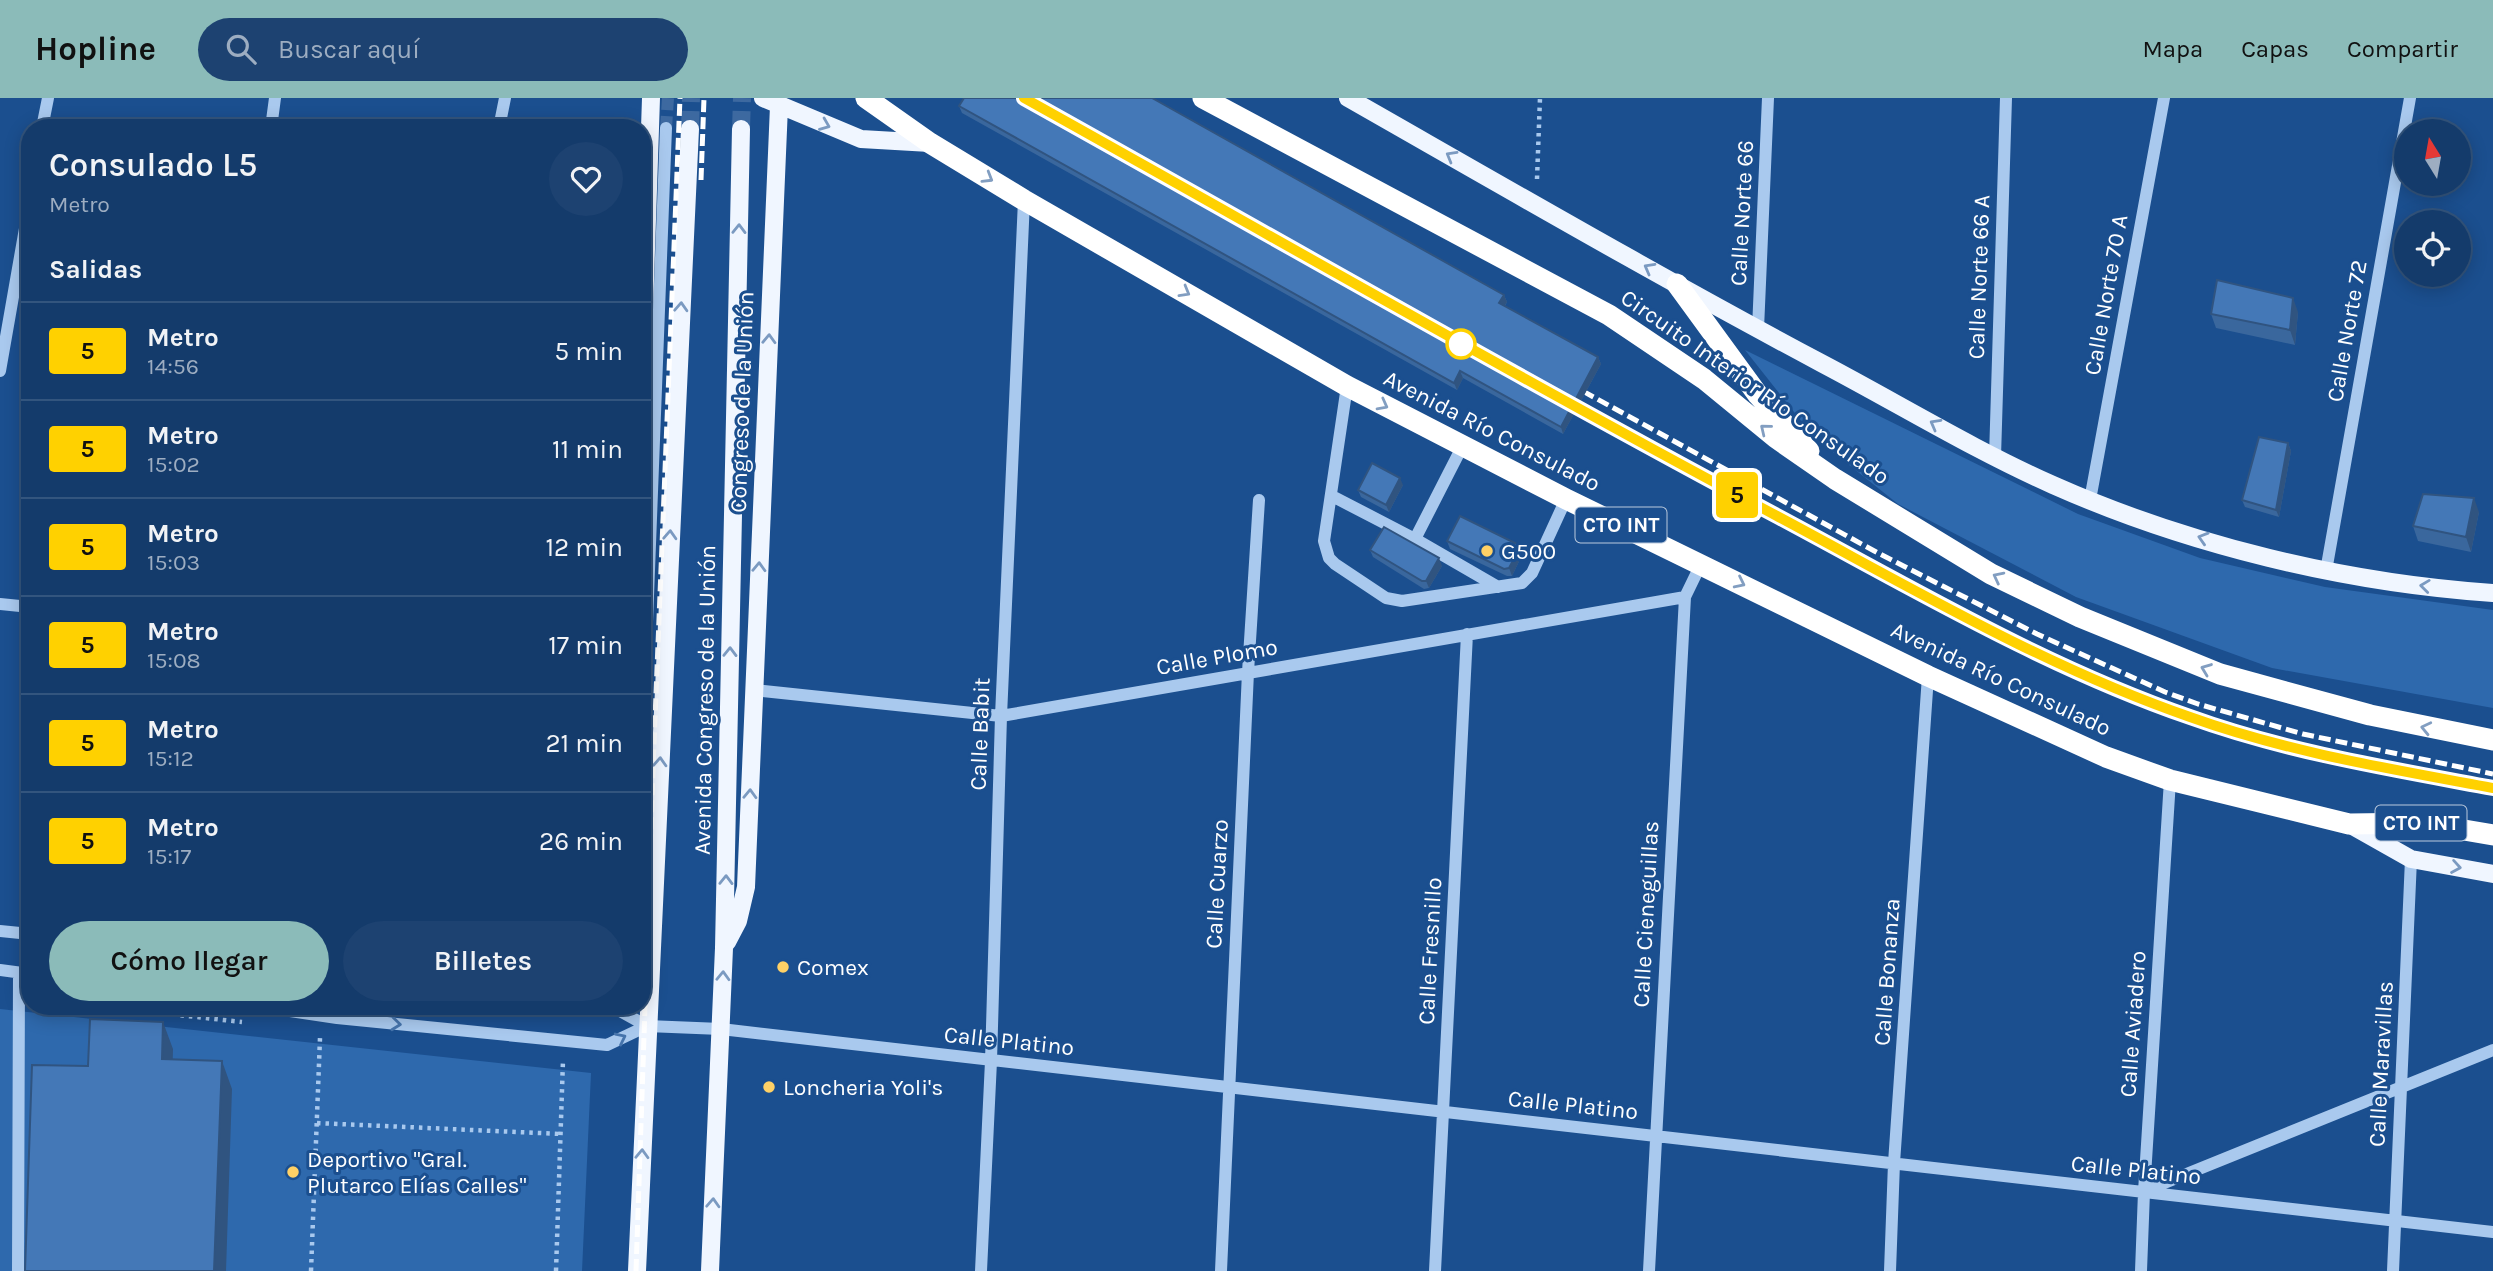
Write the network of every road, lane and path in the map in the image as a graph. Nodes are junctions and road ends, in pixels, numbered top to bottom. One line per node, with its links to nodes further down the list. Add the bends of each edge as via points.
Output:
1 (48, 98): 14 (street)
2 (275, 98): 15 (street)
3 (505, 98): 16 (street)
4 (651, 98): 17 (main road)
5 (866, 98): 21 (highway, CTO INT)
6 (1203, 98): 31 (highway, Circuito Interior Río Consulado, one-way to 6, via 1704,379 1609,315)
7 (1348, 98): 23 (main road, one-way to 7)
8 (1540, 98): 23 (path)
9 (1768, 98): 26 (street, Calle Norte 66)
10 (2006, 98): 30 (street, Calle Norte 66 A)
11 (2164, 98): 35 (street, Calle Norte 70 A)
12 (2410, 98): 39 (street, Calle Norte 72)
13 (771, 102): 21 (main road, Avenida Río Consulado / CTO INT, one-way to 21, via 861,139); 48 (main road, Congreso de la Unión, one-way to 13)
14 (44, 119)
15 (272, 119)
16 (501, 119)
17 (650, 119)
18 (666, 128): 36 (street)
19 (690, 129): 58 (main road, Avenida Congreso de la Unión, one-way to 19)
20 (741, 129): 59 (main road, Avenida Congreso de la Unión, one-way to 20)
21 (930, 143): 22 (highway, Avenida Río Consulado / CTO INT, one-way to 22)
22 (1024, 200): 28 (highway, Avenida Río Consulado / CTO INT, one-way to 28); 49 (street, Calle Babit)
23 (1536, 204): 25 (main road, one-way to 23)
24 (21, 251): 27 (street)
25 (1677, 284): 26 (main road); 31 (highway, via 1758,395)
26 (1758, 329): 30 (main road, one-way to 26)
27 (0, 371)
28 (1347, 386): 29 (highway, Avenida Río Consulado / CTO INT, one-way to 29); 32 (street)
29 (1462, 447): 33 (highway, Avenida Río Consulado / CTO INT); 37 (street)
30 (1995, 457): 35 (main road)
31 (1835, 479): 50 (highway, Circuito Interior Río Consulado, one-way to 31, via 2292,695 2150,647 1991,574)
32 (1332, 496): 37 (street); 40 (street, via 1324,541 1329,558 1391,600)
33 (1566, 499): 38 (highway, Avenida Río Consulado / CTO INT); 40 (street, via 1528,579)
34 (1259, 500): 46 (street, Calle Cuarzo)
35 (2090, 500): 39 (main road, one-way to 35, via 2175,530)
36 (651, 518)
37 (1415, 539): 40 (street)
38 (1701, 564): 42 (street, Calle Cieneguillas); 47 (highway, Avenida Río Consulado / CTO INT, one-way to 47)
39 (2326, 571): 41 (main road, one-way to 39)
40 (1498, 587)
41 (2493, 593)
42 (1685, 597): 45 (street, Calle Plomo); 80 (street, Calle Cieneguillas)
43 (0, 604): 44 (street)
44 (21, 606)
45 (1467, 634): 46 (street, Calle Plomo); 77 (street, Calle Fresnillo)
46 (1248, 672): 49 (street, Calle Plomo); 75 (street, Calle Cuarzo)
47 (1928, 676): 51 (highway, Avenida Río Consulado / CTO INT, via 2106,757); 81 (street, Calle Bonanza)
48 (754, 690): 49 (street, Calle Plomo); 59 (main road, Congreso de la Unión, one-way to 48, via 738,921 746,887)
49 (1001, 716): 74 (street, Calle Babit)
50 (2493, 740)
51 (2170, 780): 52 (highway, Avenida Río Consulado / CTO INT); 82 (street, Calle Aviadero)
52 (2349, 824): 53 (highway, CTO INT, via 2423,823); 54 (main road, Avenida Río Consulado / CTO INT)
53 (2493, 835)
54 (2411, 859): 55 (main road, Avenida Río Consulado / CTO INT, one-way to 55); 76 (street, Calle Maravillas)
55 (2493, 874)
56 (0, 931): 57 (street)
57 (21, 933)
58 (651, 943)
59 (724, 948): 71 (main road, Avenida Congreso de la Unión, one-way to 59)
60 (0, 970): 61 (street)
61 (21, 973)
62 (23, 1015): 85 (street)
63 (180, 1015): 68 (path)
64 (362, 1015): 69 (street, Calle Platino, one-way to 69, via 607,1045)
65 (627, 1015): 69 (street, Calle Platino)
66 (646, 1015): 69 (street)
67 (648, 1015): 69 (main road, Avenida Congreso de la Unión, one-way to 67)
68 (254, 1023)
69 (647, 1026): 71 (street, Calle Platino); 88 (main road, Avenida Congreso de la Unión, one-way to 69)
70 (320, 1030): 78 (path)
71 (721, 1030): 74 (street, Calle Platino); 89 (main road, Avenida Congreso de la Unión, one-way to 71)
72 (2493, 1050): 76 (street)
73 (563, 1056): 79 (path)
74 (991, 1060): 75 (street, Calle Platino); 90 (street, Calle Babit)
75 (1228, 1087): 77 (street, Calle Platino); 91 (street, Calle Cuarzo)
76 (2401, 1089): 82 (street); 83 (street, Calle Maravillas)
77 (1443, 1112): 80 (street, Calle Platino); 92 (street, Calle Fresnillo)
78 (317, 1123): 79 (path); 86 (path)
79 (561, 1134): 87 (path)
80 (1655, 1136): 81 (street, Calle Platino); 93 (street, Calle Cieneguillas)
81 (1895, 1163): 82 (street, Calle Platino); 94 (street, Calle Bonanza)
82 (2144, 1192): 83 (street, Calle Platino); 95 (street, Calle Aviadero)
83 (2395, 1220): 84 (street, Calle Platino); 96 (street, Calle Maravillas)
84 (2493, 1232)
85 (18, 1271)
86 (311, 1271)
87 (556, 1271)
88 (637, 1271)
89 (710, 1271)
90 (981, 1271)
91 (1221, 1271)
92 (1436, 1271)
93 (1649, 1271)
94 (1890, 1271)
95 (2141, 1271)
96 (2393, 1271)

